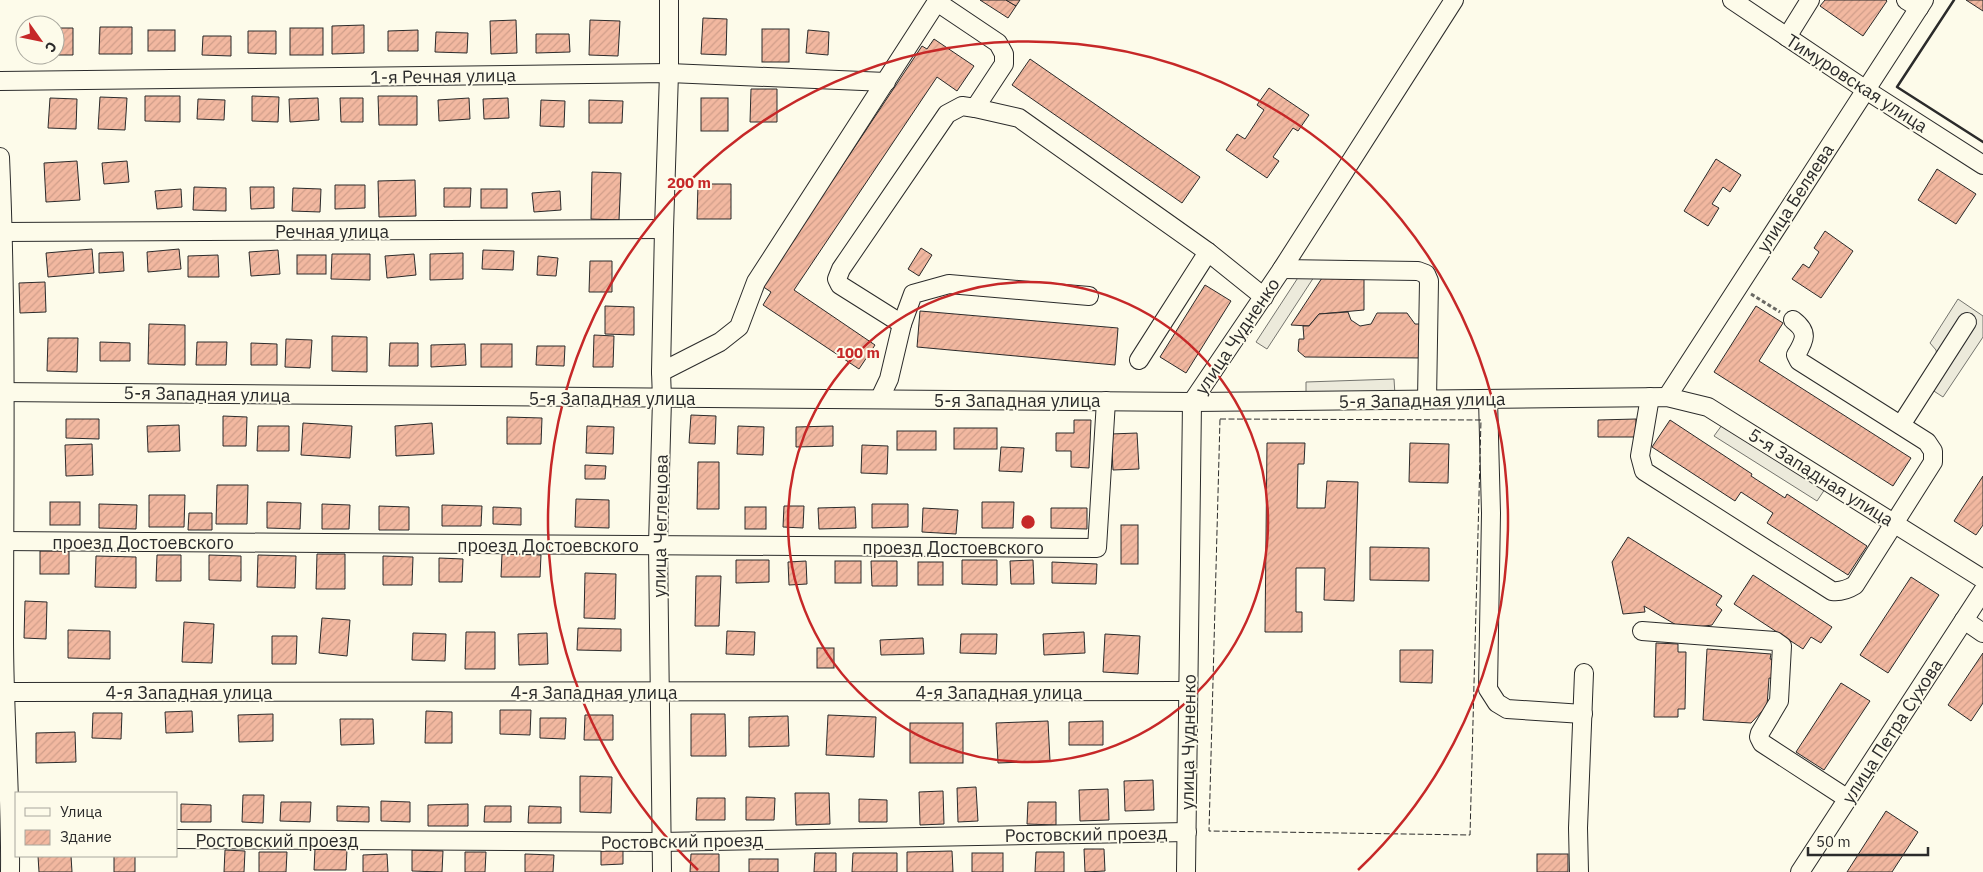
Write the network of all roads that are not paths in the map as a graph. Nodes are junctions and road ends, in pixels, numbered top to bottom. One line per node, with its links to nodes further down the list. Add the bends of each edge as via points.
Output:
1 (669, 0): 8 (street, улица Чеглецова)
2 (1454, 0): 18 (street, улица Чудненко)
3 (1732, 0): 7 (street, Тимуровская улица)
4 (1810, 0): 7 (street)
5 (937, 1): 10 (street); 12 (street, via 998,42 1004,54 1004,64)
6 (1916, 3): 11 (street, улица Беляева)
7 (1787, 37): 11 (street, Тимуровская улица)
8 (669, 73): 9 (street, 1-я Речная улица); 10 (street, 1-я Речная улица); 15 (street, улица Чеглецова)
9 (0, 81)
10 (886, 82): 25 (street, via 756,282 739,326 720,342)
11 (1866, 90): 14 (street, Тимуровская улица); 27 (street, улица Беляева, via 1738,285)
12 (975, 108): 17 (street, via 1019,118); 23 (street, via 962,106 947,114 837,279 840,285)
13 (0, 157): 16 (street)
14 (1983, 165)
15 (664, 230): 16 (street, Речная улица); 25 (street, улица Чеглецова)
16 (2, 232): 26 (street)
17 (1208, 252): 20 (street); 24 (street)
18 (1282, 270): 20 (street, улица Чудненко); 31 (street, via 1418,271 1426,274 1429,281)
19 (1089, 296): 23 (street, via 949,284 914,294)
20 (1264, 296): 33 (street, улица Чудненко)
21 (1793, 320): 34 (street, via 1804,334 1804,342 1796,355 1799,361)
22 (1967, 322): 34 (street)
23 (902, 324): 29 (street, via 889,379)
24 (1139, 360)
25 (661, 372): 28 (street, улица Чеглецова)
26 (3, 392): 28 (street, 5-я Западная улица); 36 (street)
27 (1659, 397): 30 (street, 5-я Западная улица); 35 (street, 5-я Западная улица, via 1708,406); 35 (street, via 1640,456 1644,471 1832,591 1841,592 1855,585)
28 (662, 398): 29 (street, 5-я Западная улица); 37 (street, улица Чеглецова)
29 (880, 398): 32 (street, 5-я Западная улица)
30 (1488, 399): 31 (street, 5-я Западная улица); 47 (street, via 1491,513 1488,689 1497,703 1507,709)
31 (1427, 400): 33 (street, 5-я Западная улица)
32 (1106, 401): 33 (street, 5-я Западная улица); 37 (street, проезд Достоевского, via 1097,548)
33 (1192, 402): 44 (street, улица Чудненко)
34 (1901, 426): 35 (street, via 1927,442 1933,451 1933,462)
35 (1895, 523): 38 (street, 5-я Западная улица)
36 (2, 541): 37 (street, проезд Достоевского); 45 (street)
37 (658, 545): 46 (street, улица Чеглецова)
38 (1983, 579)
39 (1983, 591): 40 (street, улица Петра Сухова)
40 (1964, 620): 42 (street); 48 (street, улица Петра Сухова)
41 (1642, 631): 48 (street, via 1780,643 1779,701 1759,737 1762,743)
42 (1983, 633)
43 (1584, 673): 47 (street)
44 (1188, 691): 46 (street, 4-я Западная улица); 49 (street, улица Чудненко)
45 (2, 692): 46 (street, 4-я Западная улица); 50 (street)
46 (660, 692): 52 (street, улица Чеглецова)
47 (1583, 714): 56 (street)
48 (1848, 799): 57 (street, улица Петра Сухова)
49 (1187, 832): 52 (street, Ростовский проезд); 55 (street, улица Чудненко)
50 (9, 838): 53 (street)
51 (178, 839): 52 (street, Ростовский проезд)
52 (661, 842): 54 (street, улица Чеглецова)
53 (10, 872)
54 (662, 872)
55 (1186, 872)
56 (1579, 872)
57 (1800, 872)

